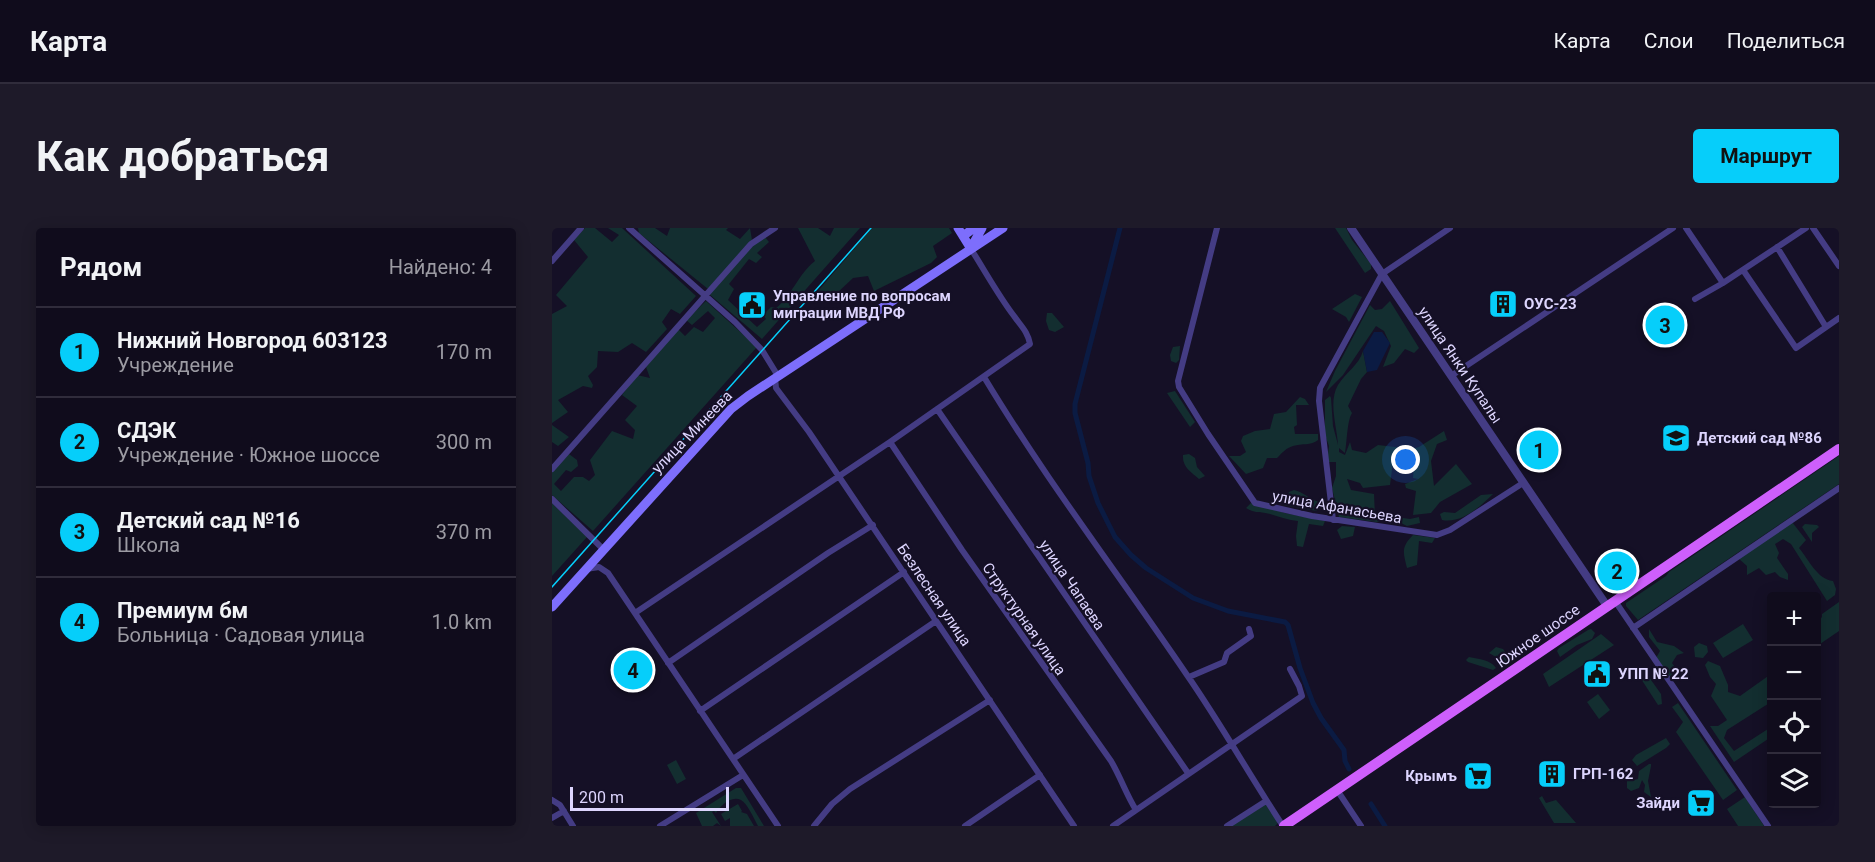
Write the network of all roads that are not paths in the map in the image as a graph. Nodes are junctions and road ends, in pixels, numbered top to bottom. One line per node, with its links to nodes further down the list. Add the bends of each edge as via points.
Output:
1 (581, 228): 17 (street)
2 (629, 228): 22 (street, Безлесная улица)
3 (775, 228): 22 (street, via 750,244)
4 (974, 228): 14 (main road)
5 (983, 228): 13 (main road, via 985,233); 16 (main road)
6 (1217, 228): 37 (street, улица Афанасьева, via 1178,374 1179,387 1255,503)
7 (1352, 228): 20 (street, улица Янки Купалы)
8 (1450, 228): 20 (street)
9 (1673, 228): 26 (street)
10 (1686, 228): 21 (street)
11 (1806, 228): 15 (street)
12 (1813, 228): 18 (street)
13 (999, 230): 16 (main road, улица Минеева)
14 (960, 232): 16 (main road)
15 (1777, 247): 19 (street); 25 (street)
16 (971, 249): 27 (main road, улица Минеева); 28 (street, via 1030,344)
17 (552, 261)
18 (1839, 266)
19 (1743, 270): 21 (street); 25 (street, via 1796,348)
20 (1382, 274): 26 (street, улица Янки Купалы); 37 (street, via 1319,394)
21 (1723, 283): 23 (street)
22 (706, 296): 27 (street, Безлесная улица, via 760,348); 32 (street)
23 (1695, 299)
24 (1839, 318): 25 (street)
25 (1826, 327)
26 (1451, 376): 34 (street, улица Янки Купалы)
27 (777, 377): 33 (street, Безлесная улица, via 776,388); 39 (main road, улица Минеева, via 715,425)
28 (984, 377): 29 (street); 50 (street)
29 (937, 409): 30 (street); 56 (street, улица Чапаева)
30 (890, 442): 33 (street); 61 (street, Структурная улица, via 1111,762)
31 (1839, 449): 42 (main road, Южное шоссе)
32 (552, 469)
33 (838, 475): 38 (street, Безлесная улица); 44 (street)
34 (1523, 483): 37 (street, улица Афанасьева, via 1437,535); 42 (street, улица Янки Купалы)
35 (1839, 488): 46 (street)
36 (552, 500): 39 (street)
37 (1333, 520)
38 (873, 525): 41 (street, Безлесная улица); 48 (street)
39 (604, 549): 40 (main road, улица Минеева)
40 (586, 569): 43 (main road, улица Минеева); 44 (street, via 599,567 608,573)
41 (904, 572): 45 (street, Безлесная улица); 52 (street)
42 (1611, 603): 46 (street, улица Янки Купалы); 58 (main road, Южное шоссе)
43 (552, 607)
44 (634, 613): 48 (street)
45 (936, 621): 51 (street, Безлесная улица); 54 (street)
46 (1633, 628): 74 (street, улица Янки Купалы)
47 (1249, 629): 50 (street, via 1251,636 1227,653 1224,662)
48 (668, 663): 52 (street)
49 (1290, 669): 53 (street, via 1302,696)
50 (1189, 677): 53 (street)
51 (990, 700): 57 (street, Безлесная улица); 67 (street, via 845,793)
52 (700, 711): 54 (street)
53 (1233, 745): 56 (street); 60 (street)
54 (733, 759): 55 (street)
55 (743, 774): 65 (street); 66 (street)
56 (1188, 774): 61 (street)
57 (1040, 775): 68 (street); 69 (street, Безлесная улица)
58 (1337, 790): 72 (main road, Южное шоссе); 73 (street)
59 (552, 800): 62 (street)
60 (1266, 801): 71 (street); 72 (street)
61 (1136, 810): 70 (street)
62 (564, 811): 63 (street); 64 (street)
63 (552, 818)
64 (573, 826)
65 (660, 826)
66 (778, 826)
67 (814, 826)
68 (965, 826)
69 (1074, 826)
70 (1113, 826)
71 (1227, 826)
72 (1283, 826)
73 (1361, 826)
74 (1768, 826)

